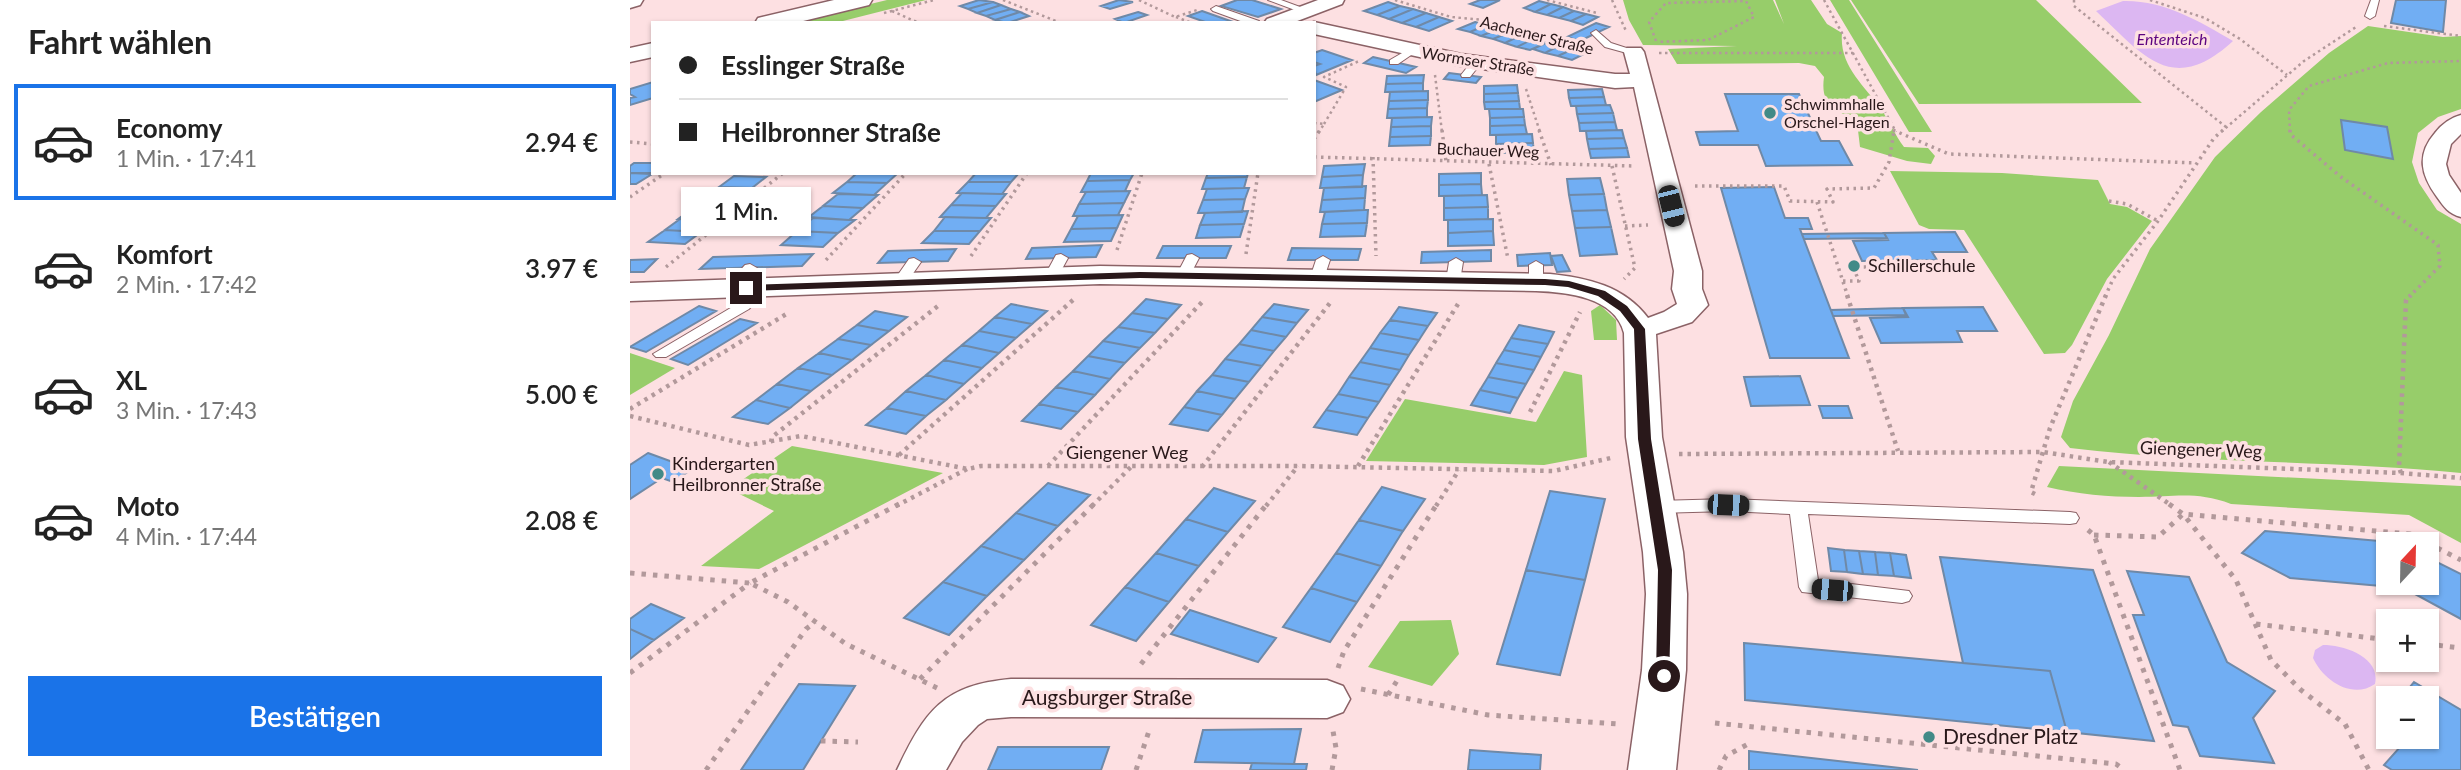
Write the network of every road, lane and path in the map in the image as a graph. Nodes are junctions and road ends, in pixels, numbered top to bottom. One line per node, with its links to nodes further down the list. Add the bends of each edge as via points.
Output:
1 (934, 0): 17 (path)
2 (1003, 0): 25 (path)
3 (1139, 0): 20 (path)
4 (1272, 0): 28 (lane)
5 (1335, 0): 28 (street)
6 (1395, 0): 40 (path, Aachener Straße, via 1451,18 1485,20)
7 (1547, 0): 18 (path)
8 (1612, 0): 22 (path)
9 (1824, 0): 35 (path)
10 (2074, 0): 46 (path, via 2074,6)
11 (2150, 0): 42 (path, via 2206,18)
12 (2375, 0): 19 (lane)
13 (1692, 1): 33 (path, via 1666,3 1649,22); 33 (path, via 1746,1 1754,17 1708,40)
14 (870, 7): 17 (path); 23 (main road)
15 (1200, 8): 20 (path)
16 (1216, 9): 27 (lane)
17 (891, 11): 24 (path)
18 (1603, 15)
19 (2370, 16): 42 (path)
20 (1175, 17): 26 (path)
21 (1615, 17): 22 (path)
22 (1620, 18): 40 (path)
23 (779, 21)
24 (914, 21)
25 (1056, 21)
26 (1186, 21)
27 (1250, 21)
28 (1296, 21)
29 (2386, 27): 32 (path)
30 (1316, 28): 37 (street, Wormser Straße, via 1403,57)
31 (1595, 33): 40 (lane)
32 (2461, 36)
33 (1656, 42): 40 (path)
34 (651, 50): 36 (main road)
35 (1853, 53): 40 (path, Aachener Straße); 47 (path)
36 (630, 55)
37 (1445, 57): 41 (street, Wormser Straße, via 1472,69); 53 (path, via 1434,66)
38 (1360, 61): 45 (path, via 1324,77 1346,91)
39 (2461, 61): 109 (path, via 2388,63 2309,86 2289,110 2290,134 2341,177 2438,245 2440,266 2406,300)
40 (1640, 62): 41 (street, Wormser Straße, via 1615,80); 57 (street)
41 (1535, 70): 56 (path, via 1523,81)
42 (2287, 75): 46 (path)
43 (2461, 122): 69 (street, via 2440,137 2432,158 2440,183)
44 (1316, 123): 45 (path)
45 (1324, 124): 48 (path)
46 (2226, 127): 55 (path)
47 (1894, 131): 55 (path, via 1949,154); 68 (path, via 1889,162 1874,188 1827,189 1833,202)
48 (1316, 136)
49 (630, 142): 50 (path)
50 (651, 144)
51 (1316, 157): 52 (path, Buchauer Weg)
52 (1373, 158): 53 (path, Buchauer Weg); 75 (path)
53 (1446, 161): 54 (path, Buchauer Weg)
54 (1489, 163): 56 (path, Buchauer Weg); 77 (path)
55 (2196, 163): 70 (path)
56 (1551, 165): 58 (path, Buchauer Weg)
57 (1661, 165): 58 (path, Buchauer Weg); 89 (street, via 1692,304 1671,321)
58 (1612, 166): 71 (path)
59 (662, 175): 66 (path)
60 (781, 175): 79 (path)
61 (904, 175): 81 (path)
62 (1026, 175): 76 (path)
63 (1141, 175): 73 (path)
64 (1258, 175): 74 (path)
65 (1688, 186): 68 (path, via 1784,186 1790,201)
66 (630, 197)
67 (2109, 201): 70 (path, via 2127,204)
68 (1817, 202): 84 (path)
69 (2461, 209)
70 (2158, 221): 97 (path, via 2113,279)
71 (1625, 226): 72 (path); 89 (path, via 1635,268)
72 (1642, 226)
73 (1114, 258)
74 (1245, 258)
75 (1377, 259)
76 (967, 262)
77 (1508, 264)
78 (1866, 267): 84 (path, via 1853,267 1859,281)
79 (658, 275)
80 (1459, 275): 82 (street); 89 (street, via 1536,274 1602,293); 106 (path, via 1464,295)
81 (818, 277): 82 (street, via 1187,267); 83 (street); 92 (path, via 802,304)
82 (1326, 277): 105 (path)
83 (747, 281): 85 (street); 91 (lane, via 744,306)
84 (1843, 281): 96 (path)
85 (630, 292)
86 (1074, 299): 99 (path)
87 (1204, 300): 102 (path)
88 (939, 306): 95 (path)
89 (1627, 307): 111 (street)
90 (1581, 308): 93 (path)
91 (661, 354)
92 (630, 409)
93 (1531, 412)
94 (630, 416): 95 (path, Giengener Weg, via 749,445)
95 (771, 442): 99 (path, Giengener Weg, via 801,436)
96 (1898, 451): 97 (path, Giengener Weg); 98 (path)
97 (2043, 452): 101 (path, Giengener Weg); 114 (path, via 2032,492)
98 (1668, 454)
99 (898, 455): 107 (path, Giengener Weg)
100 (1619, 457): 108 (path, Giengener Weg, via 1554,471)
101 (2108, 462): 109 (path, Giengener Weg); 113 (path)
102 (1048, 466): 104 (path, Giengener Weg); 107 (path, Giengener Weg)
103 (1298, 466): 105 (path, Giengener Weg); 106 (path, Giengener Weg); 129 (path, via 1129,678)
104 (1131, 467): 105 (path, Giengener Weg); 127 (path)
105 (1201, 467)
106 (1357, 467): 108 (path, Giengener Weg)
107 (968, 469): 118 (path)
108 (1459, 469): 130 (path, via 1344,651)
109 (2401, 472): 110 (path, Giengener Weg)
110 (2461, 478)
111 (1657, 506): 112 (lane); 139 (street, via 1665,570 1666,635)
112 (1798, 508): 114 (lane); 119 (lane, via 1809,587)
113 (2183, 514): 115 (path, via 2158,537); 116 (path, via 2410,534); 121 (path, via 2236,580)
114 (2070, 518): 115 (path)
115 (2094, 535): 142 (path)
116 (2461, 560)
117 (630, 573): 118 (path)
118 (750, 583): 120 (path); 125 (path)
119 (1902, 596)
120 (815, 622): 127 (path, via 846,644); 137 (path)
121 (2255, 624): 122 (path); 143 (path, via 2271,660 2345,724)
122 (2376, 638)
123 (2439, 645): 124 (path)
124 (2461, 648)
125 (630, 673)
126 (1400, 677): 128 (path)
127 (920, 680): 131 (path, via 948,693)
128 (1388, 695): 130 (path, via 1353,687); 133 (path, via 1488,715)
129 (1121, 698): 130 (street, Augsburger Straße); 131 (street, Augsburger Straße, via 981,701)
130 (1328, 699)
131 (958, 716): 138 (street, Augsburger Straße, via 941,734)
132 (1715, 723): 141 (path, via 2116,764)
133 (1622, 724)
134 (821, 741): 135 (path)
135 (858, 742)
136 (1748, 744): 140 (path, via 1727,754)
137 (706, 770)
138 (921, 770)
139 (1652, 770)
140 (1719, 770)
141 (2124, 770)
142 (2180, 770)
143 (2369, 770)

